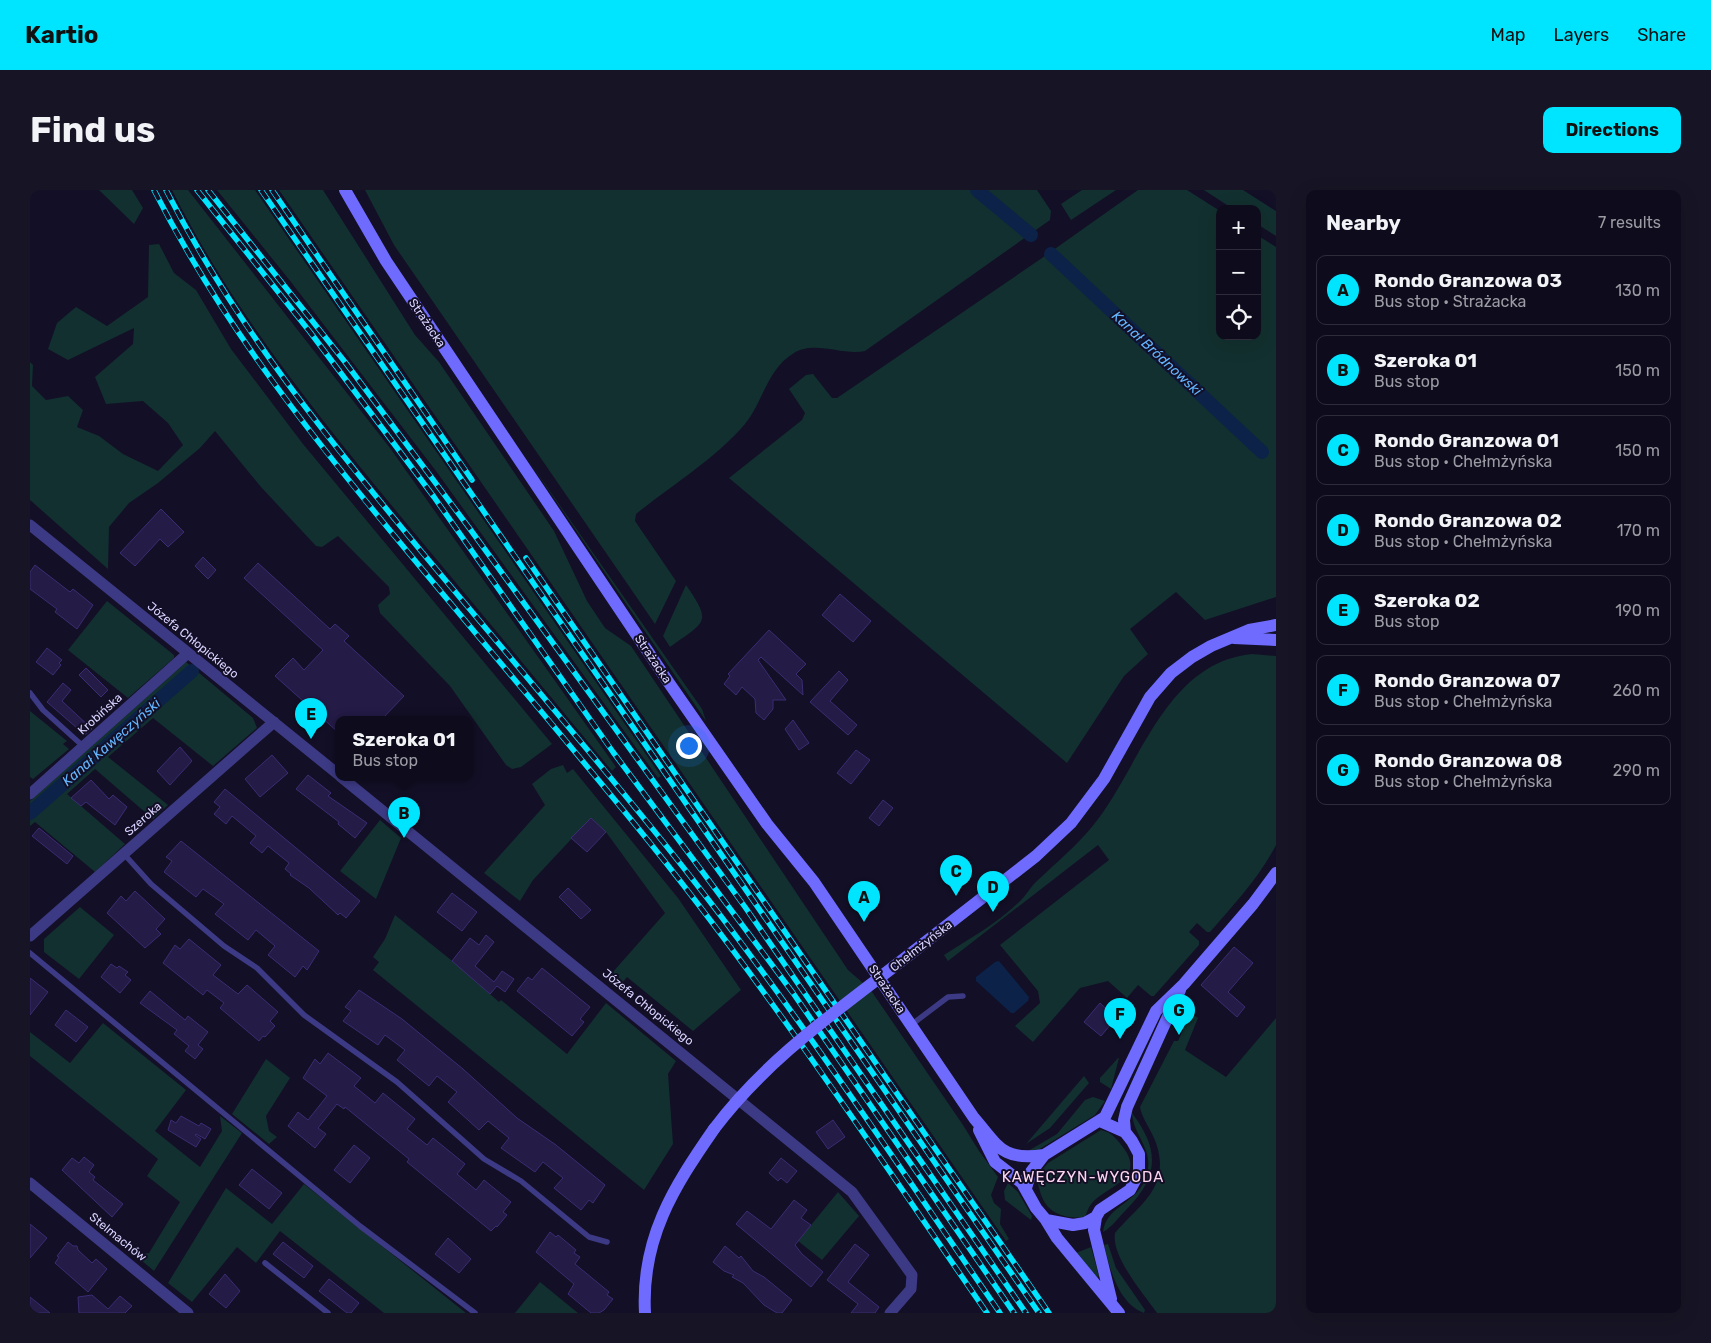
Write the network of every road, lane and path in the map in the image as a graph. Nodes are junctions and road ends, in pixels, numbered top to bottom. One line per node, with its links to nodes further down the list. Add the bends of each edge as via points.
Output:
1 (346, 190): 19 (main road, Strażacka, via 391,269 658,666 772,831 814,882)
2 (30, 525): 6 (street, Józefa Chłopickiego)
3 (1276, 625): 4 (main road, Chełmżyńska, via 1249,630)
4 (1234, 638): 5 (main road, Chełmżyńska); 34 (main road, Chełmżyńska, bridge, via 1198,653 1172,673 1150,697 1097,790 1064,830 1029,862 776,1060 741,1095 714,1129 673,1193 657,1226 647,1264)
5 (1276, 640)
6 (187, 654): 8 (street, Józefa Chłopickiego); 9 (street, Krobińska)
7 (30, 693): 9 (lane, via 43,710)
8 (274, 722): 10 (street, Józefa Chłopickiego); 13 (street, Szeroka)
9 (84, 747): 12 (street, Krobińska)
10 (335, 772)
11 (346, 781): 35 (street, Józefa Chłopickiego, via 844,1184 909,1269 912,1282 909,1292)
12 (30, 794)
13 (124, 854): 15 (street, Szeroka); 28 (lane, via 150,884 224,946 257,968 304,1015 397,1082 484,1159 521,1181 590,1238)
14 (1276, 873): 17 (main road)
15 (30, 936)
16 (30, 953): 33 (lane, via 360,1226)
17 (1184, 984): 21 (main road, via 1156,1011 1109,1110); 22 (main road, via 1127,1107)
18 (963, 996): 19 (lane, via 948,997)
19 (911, 1025): 20 (main road, Strażacka)
20 (974, 1118): 23 (main road, Strażacka, via 1005,1153 1022,1157); 25 (main road, Strażacka, via 995,1162)
21 (1100, 1121): 22 (main road); 23 (main road)
22 (1125, 1132): 26 (main road, via 1139,1154 1137,1178 1127,1193 1104,1207)
23 (1044, 1155): 25 (main road, via 1031,1172)
24 (30, 1183): 31 (street, Stelmachów)
25 (1026, 1188): 27 (main road)
26 (1096, 1217): 27 (main road, via 1073,1225); 30 (main road, via 1094,1230)
27 (1046, 1220): 30 (main road, via 1057,1238)
28 (607, 1242)
29 (265, 1263): 32 (lane)
30 (1116, 1308)
31 (188, 1313)
32 (328, 1313)
33 (475, 1313)
34 (645, 1313)
35 (890, 1313)

